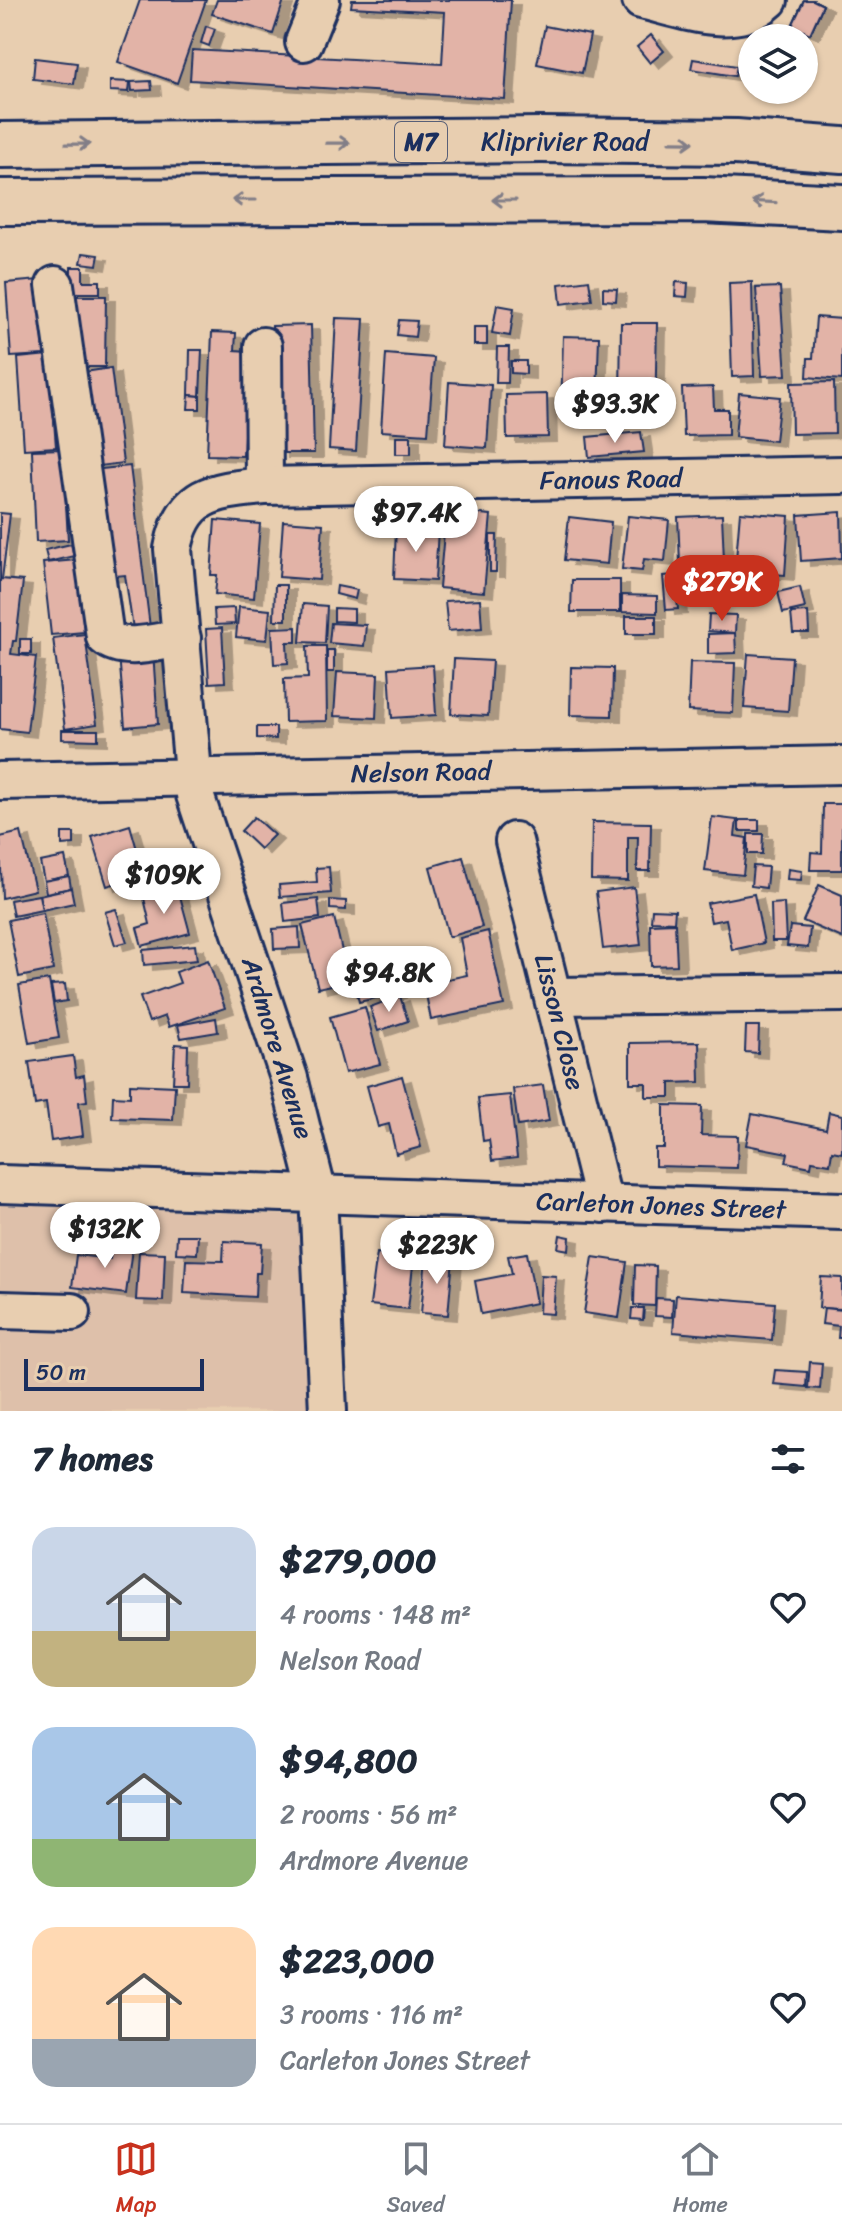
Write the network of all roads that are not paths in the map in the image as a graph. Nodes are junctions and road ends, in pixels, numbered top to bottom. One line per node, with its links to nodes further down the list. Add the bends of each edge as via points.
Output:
1 (321, 0): 4 (street)
2 (641, 0): 3 (street, via 728,17)
3 (769, 0)
4 (304, 42)
5 (0, 145): 6 (main road, Kliprivier Road / M7, one-way to 6, via 541,140 736,142)
6 (842, 150)
7 (0, 202): 8 (main road, M7, one-way to 7, via 703,200)
8 (842, 207)
9 (55, 285): 14 (street, via 105,637 136,645)
10 (263, 346): 12 (street)
11 (842, 475): 12 (street, Fanous Road)
12 (264, 486): 13 (street, Fanous Road, via 210,494 182,521)
13 (173, 549): 14 (street, Ardmore Avenue)
14 (182, 638): 16 (street, Ardmore Avenue)
15 (842, 765): 16 (street, Nelson Road)
16 (192, 777): 17 (street, Nelson Road); 22 (street, Ardmore Avenue, via 289,1078)
17 (0, 781)
18 (514, 841): 20 (street, Lisson Close)
19 (842, 993): 20 (street)
20 (554, 996): 23 (street, Lisson Close)
21 (0, 1184): 22 (street, Carleton Jones Street)
22 (318, 1194): 23 (street, Carleton Jones Street); 27 (street, Ardmore Avenue)
23 (604, 1204): 24 (street, Carleton Jones Street)
24 (842, 1211)
25 (0, 1310): 26 (street)
26 (72, 1312)
27 (328, 1411)

